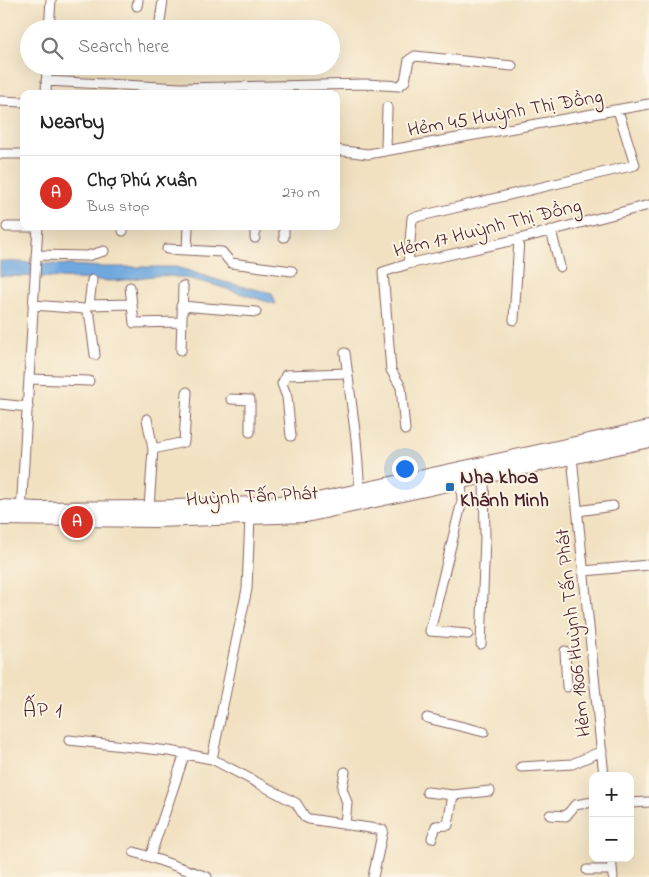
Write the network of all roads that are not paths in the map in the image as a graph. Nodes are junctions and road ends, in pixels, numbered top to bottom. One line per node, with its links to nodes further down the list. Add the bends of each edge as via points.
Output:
1 (51, 0): 3 (street)
2 (163, 0): 4 (street)
3 (50, 20)
4 (160, 20)
5 (512, 66): 7 (street, via 415,56 409,60 405,81 399,86 181,88)
6 (46, 75): 7 (street)
7 (46, 81): 8 (street)
8 (46, 90)
9 (0, 101): 10 (street)
10 (20, 102)
11 (649, 104): 13 (street, Hẻm 45 Huỳnh Thị Đồng)
12 (387, 107): 15 (street)
13 (618, 110): 15 (street, Hẻm 45 Huỳnh Thị Đồng); 33 (street, via 635,165 412,218)
14 (340, 150): 15 (street, Hẻm 45 Huỳnh Thị Đồng, via 368,154)
15 (386, 150)
16 (0, 154): 17 (street)
17 (20, 154)
18 (649, 205): 25 (street, Hẻm 17 Huỳnh Thị Đồng)
19 (7, 227): 20 (street)
20 (20, 227)
21 (38, 230): 32 (street)
22 (188, 230): 30 (street)
23 (255, 230): 27 (street)
24 (284, 230): 26 (street)
25 (551, 230): 28 (street, Hẻm 17 Huỳnh Thị Đồng); 34 (street)
26 (284, 237)
27 (255, 238)
28 (519, 239): 33 (street, Hẻm 17 Huỳnh Thị Đồng); 43 (street)
29 (167, 249): 30 (street)
30 (187, 250): 35 (street, via 222,252 231,263)
31 (104, 251): 32 (street, via 87,256)
32 (36, 257): 40 (street)
33 (408, 264): 57 (street, Hẻm 17 Huỳnh Thị Đồng, via 383,272 381,278 391,370 401,387)
34 (560, 267)
35 (292, 271)
36 (92, 280): 39 (street, via 90,305)
37 (183, 286): 41 (street)
38 (130, 287): 39 (street)
39 (130, 304): 44 (street, via 134,323)
40 (33, 305): 47 (street, via 85,309 90,317); 49 (street)
41 (181, 306): 42 (street); 44 (street)
42 (256, 312)
43 (514, 320)
44 (181, 322): 45 (street)
45 (181, 350)
46 (345, 353): 48 (street)
47 (95, 354)
48 (348, 373): 59 (street, via 286,375 282,384 287,397); 65 (street)
49 (30, 379): 50 (street); 54 (street)
50 (88, 381)
51 (187, 392): 61 (street, via 184,442)
52 (231, 399): 58 (street, via 250,400)
53 (0, 404): 54 (street)
54 (28, 407): 71 (street)
55 (146, 419): 61 (street)
56 (649, 428): 65 (main road, Huỳnh Tấn Phát)
57 (405, 430)
58 (250, 432)
59 (291, 436)
60 (649, 440): 62 (main road, Huỳnh Tấn Phát)
61 (153, 450): 68 (street)
62 (572, 456): 63 (main road, Huỳnh Tấn Phát); 70 (street, Hẻm 1806 Huỳnh Tấn Phát)
63 (484, 476): 64 (main road, Huỳnh Tấn Phát); 76 (street)
64 (461, 481): 69 (main road, Huỳnh Tấn Phát, via 306,515); 75 (street, via 462,501 430,631)
65 (360, 491): 69 (main road, Huỳnh Tấn Phát)
66 (613, 506): 70 (street)
67 (0, 507): 71 (main road, Huỳnh Tấn Phát)
68 (149, 508): 69 (main road, Huỳnh Tấn Phát); 71 (main road, Huỳnh Tấn Phát)
69 (250, 511): 71 (main road, Huỳnh Tấn Phát); 84 (street, via 247,589)
70 (578, 511): 74 (street, Hẻm 1806 Huỳnh Tấn Phát)
71 (21, 514): 72 (main road, Huỳnh Tấn Phát)
72 (0, 518)
73 (649, 565): 74 (street)
74 (584, 571): 82 (street, Hẻm 1806 Huỳnh Tấn Phát)
75 (468, 634)
76 (481, 644)
77 (565, 651): 78 (street)
78 (566, 687)
79 (427, 718): 80 (street)
80 (484, 732)
81 (69, 740): 83 (street)
82 (602, 751): 85 (street, via 572,764); 87 (street, Hẻm 1806 Huỳnh Tấn Phát)
83 (186, 753): 84 (street); 98 (street)
84 (212, 759): 95 (street, via 296,803 304,817)
85 (521, 767)
86 (345, 772): 95 (street, via 342,788 347,803)
87 (604, 772)
88 (490, 791): 90 (street)
89 (427, 792): 90 (street)
90 (453, 795): 96 (street, via 448,825 436,826)
91 (649, 802): 93 (street)
92 (589, 803): 94 (street, via 575,805 565,816)
93 (634, 803)
94 (550, 815)
95 (345, 825): 102 (street, via 383,830)
96 (432, 838)
97 (134, 852): 98 (street)
98 (150, 857): 101 (street)
99 (587, 870): 100 (street)
100 (613, 874)
101 (204, 876)
102 (373, 877)

